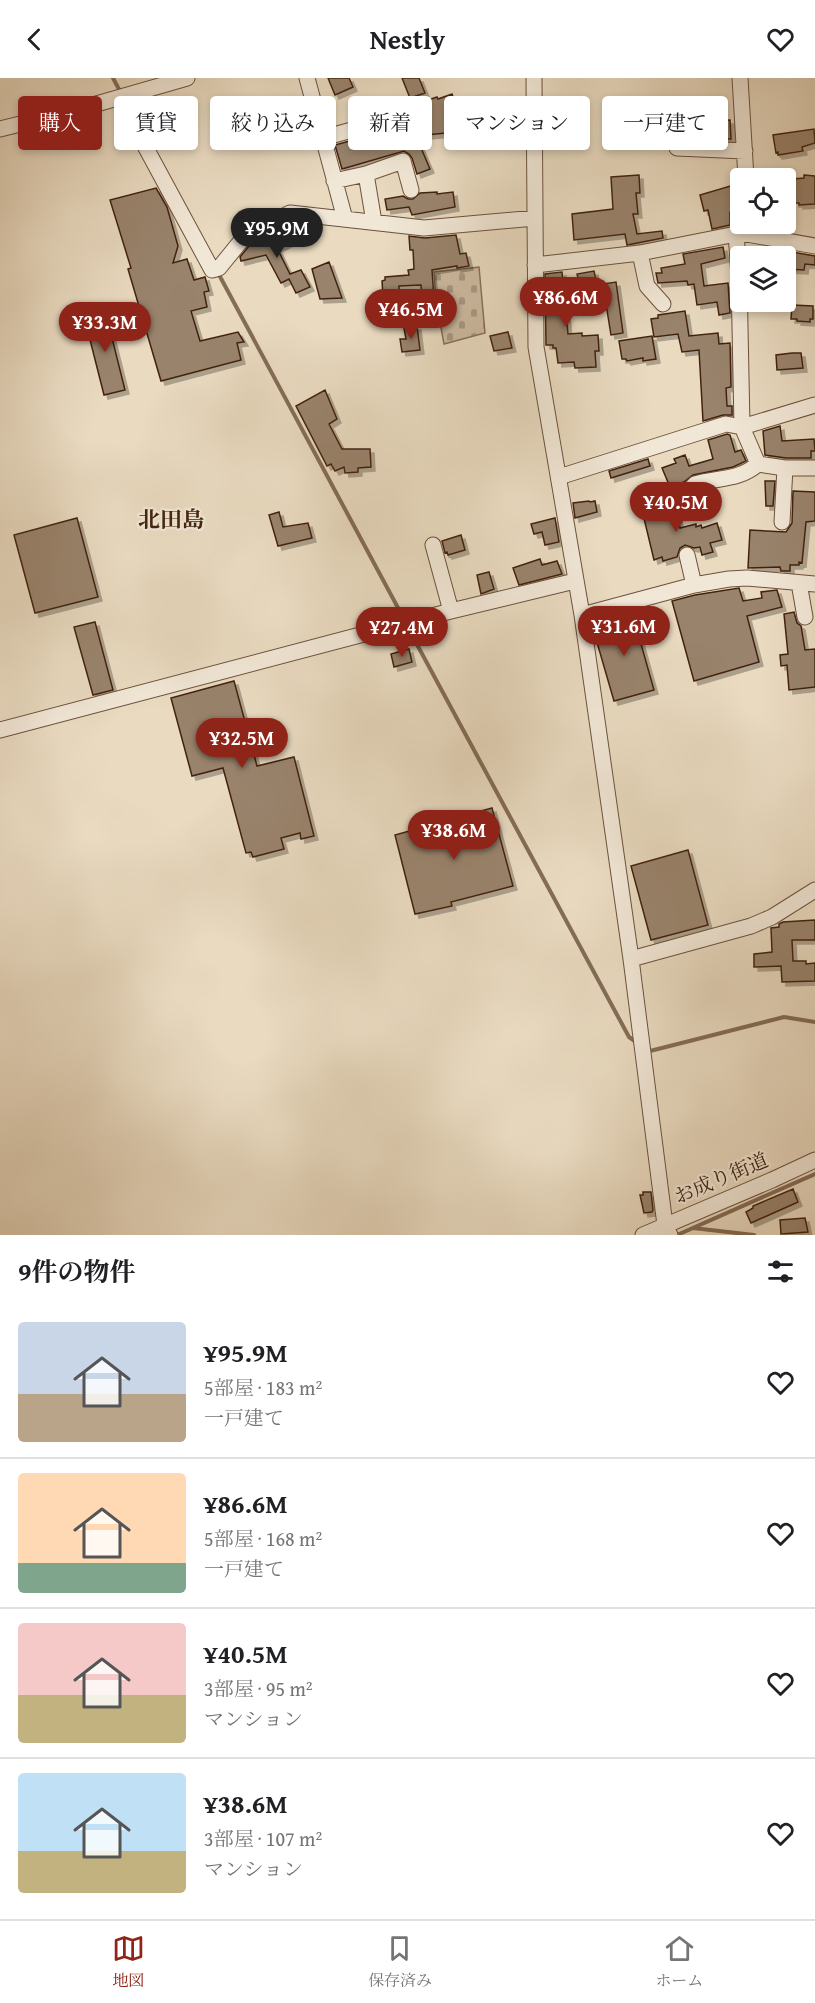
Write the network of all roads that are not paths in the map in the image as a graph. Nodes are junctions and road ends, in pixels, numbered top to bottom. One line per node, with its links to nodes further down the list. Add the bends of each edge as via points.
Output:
1 (187, 78): 5 (street)
2 (307, 78): 6 (street)
3 (534, 78): 17 (street)
4 (740, 78): 12 (street)
5 (126, 96)
6 (312, 96)
7 (114, 99): 8 (street)
8 (0, 129)
9 (147, 150): 18 (street, via 212,270 219,268 245,236 290,213)
10 (325, 150): 15 (street)
11 (722, 150): 12 (street)
12 (745, 151): 13 (street)
13 (746, 168)
14 (366, 174): 15 (street); 16 (street, via 403,160); 19 (street)
15 (334, 181): 18 (street)
16 (411, 190)
17 (535, 218): 19 (street, via 423,228); 25 (street)
18 (345, 219): 19 (street)
19 (375, 222)
20 (730, 232): 24 (street)
21 (740, 234): 28 (street)
22 (759, 234): 23 (street)
23 (815, 246)
24 (640, 253): 25 (street); 26 (street, via 647,286)
25 (535, 265): 32 (street, via 536,347)
26 (663, 304)
27 (815, 405): 28 (street)
28 (742, 427): 29 (street); 32 (street, via 726,424)
29 (758, 464): 30 (street); 33 (street, via 738,476 695,484 690,489)
30 (785, 468): 31 (street); 34 (street)
31 (815, 468)
32 (558, 477): 37 (street)
33 (693, 512)
34 (782, 522)
35 (433, 545): 41 (street)
36 (687, 555): 40 (street)
37 (575, 581): 41 (street); 42 (street)
38 (799, 583): 39 (street); 40 (street, via 747,578); 43 (street)
39 (815, 584)
40 (694, 585): 42 (street)
41 (451, 611): 44 (street)
42 (582, 615): 46 (street)
43 (805, 617)
44 (0, 730)
45 (815, 890): 46 (street, via 751,926)
46 (631, 959): 48 (street)
47 (815, 1160): 48 (street, お成り街道)
48 (668, 1230): 49 (street, お成り街道)
49 (644, 1235)

